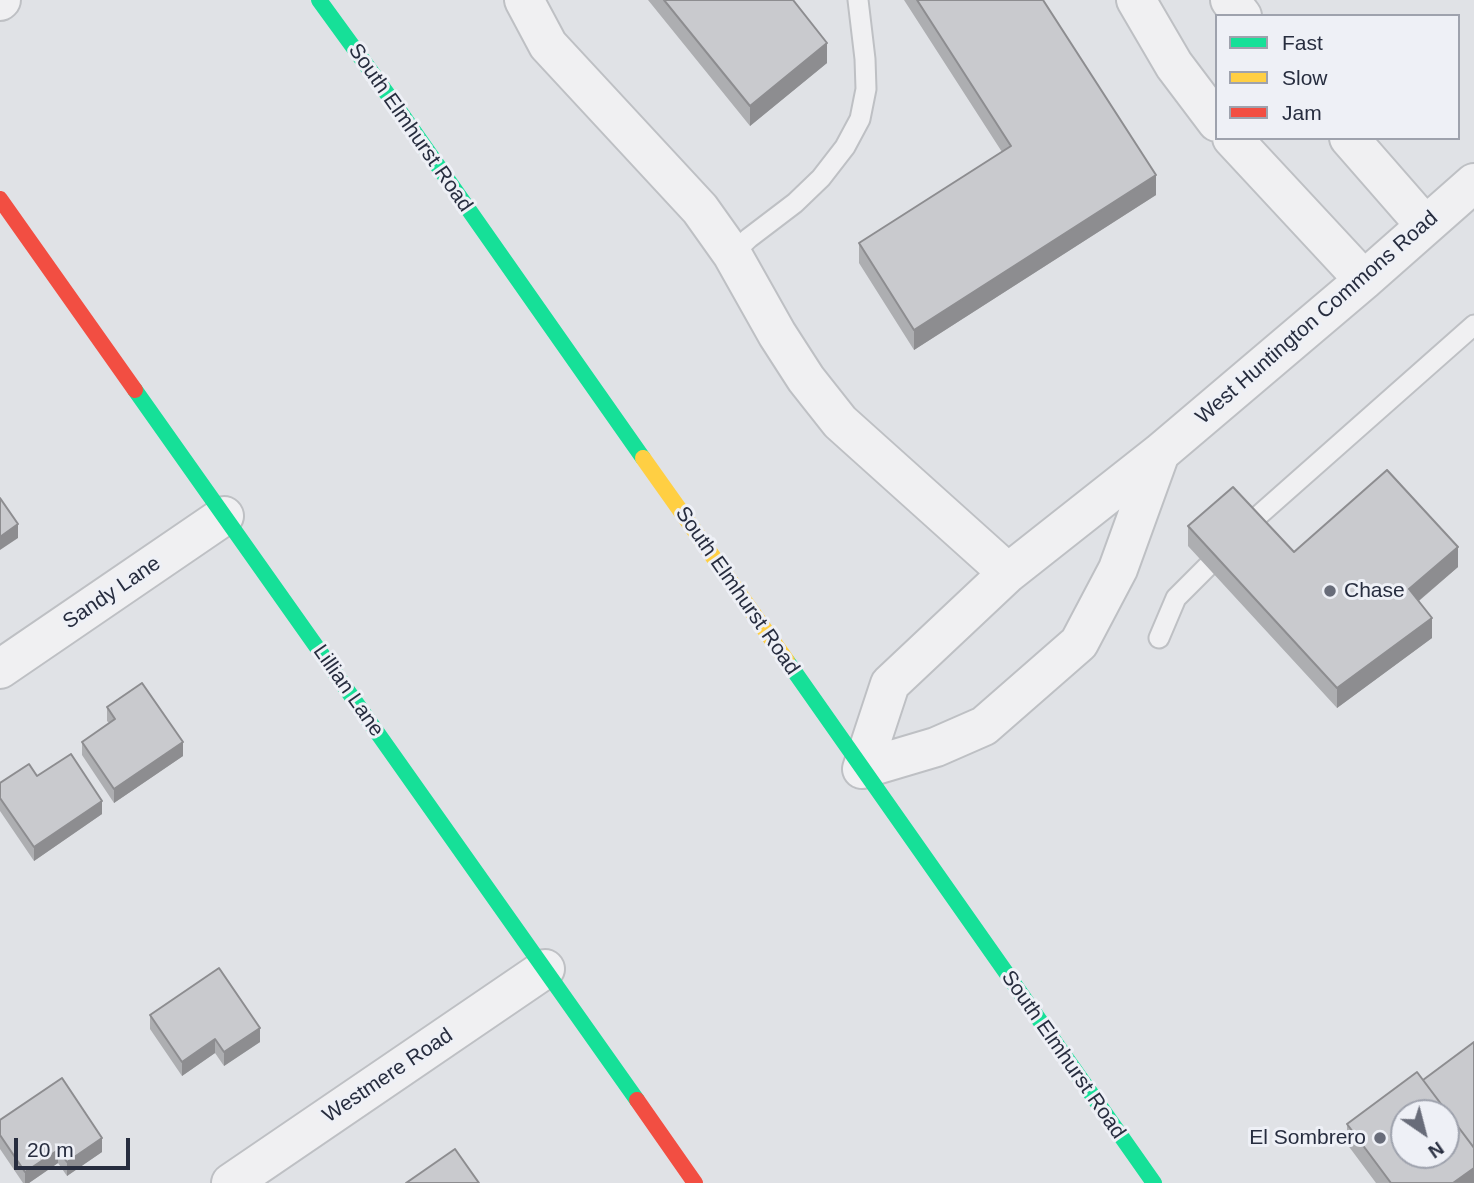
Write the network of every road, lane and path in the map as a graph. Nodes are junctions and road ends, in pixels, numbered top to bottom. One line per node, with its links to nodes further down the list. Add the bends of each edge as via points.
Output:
1 (319, 0): 21 (main road, South Elmhurst Road)
2 (524, 0): 11 (street, via 548,45 700,209)
3 (858, 0): 11 (lane, via 866,89 860,119 821,178)
4 (1136, 0): 5 (street, via 1174,65)
5 (1215, 119)
6 (1234, 140): 12 (street)
7 (1351, 140): 10 (street)
8 (1474, 183): 10 (street, West Huntington Commons Road)
9 (0, 199): 15 (main road, Lillian Lane)
10 (1425, 225): 12 (street, West Huntington Commons Road)
11 (732, 254): 18 (street, via 777,334 840,422)
12 (1364, 280): 14 (street, West Huntington Commons Road)
13 (1474, 325): 16 (lane)
14 (1160, 453): 18 (street, West Huntington Commons Road); 21 (street, West Huntington Commons Road, via 1118,569 1079,643 984,726 936,747)
15 (224, 516): 20 (street, Sandy Lane); 22 (main road, Lillian Lane)
16 (1249, 524)
17 (1207, 567): 19 (lane, via 1176,598)
18 (1008, 573): 21 (street, West Huntington Commons Road, via 890,684)
19 (1159, 638)
20 (0, 669)
21 (862, 769): 25 (main road, South Elmhurst Road)
22 (545, 969): 23 (street, Westmere Road); 24 (main road, Lillian Lane)
23 (231, 1183)
24 (695, 1183)
25 (1154, 1183)

